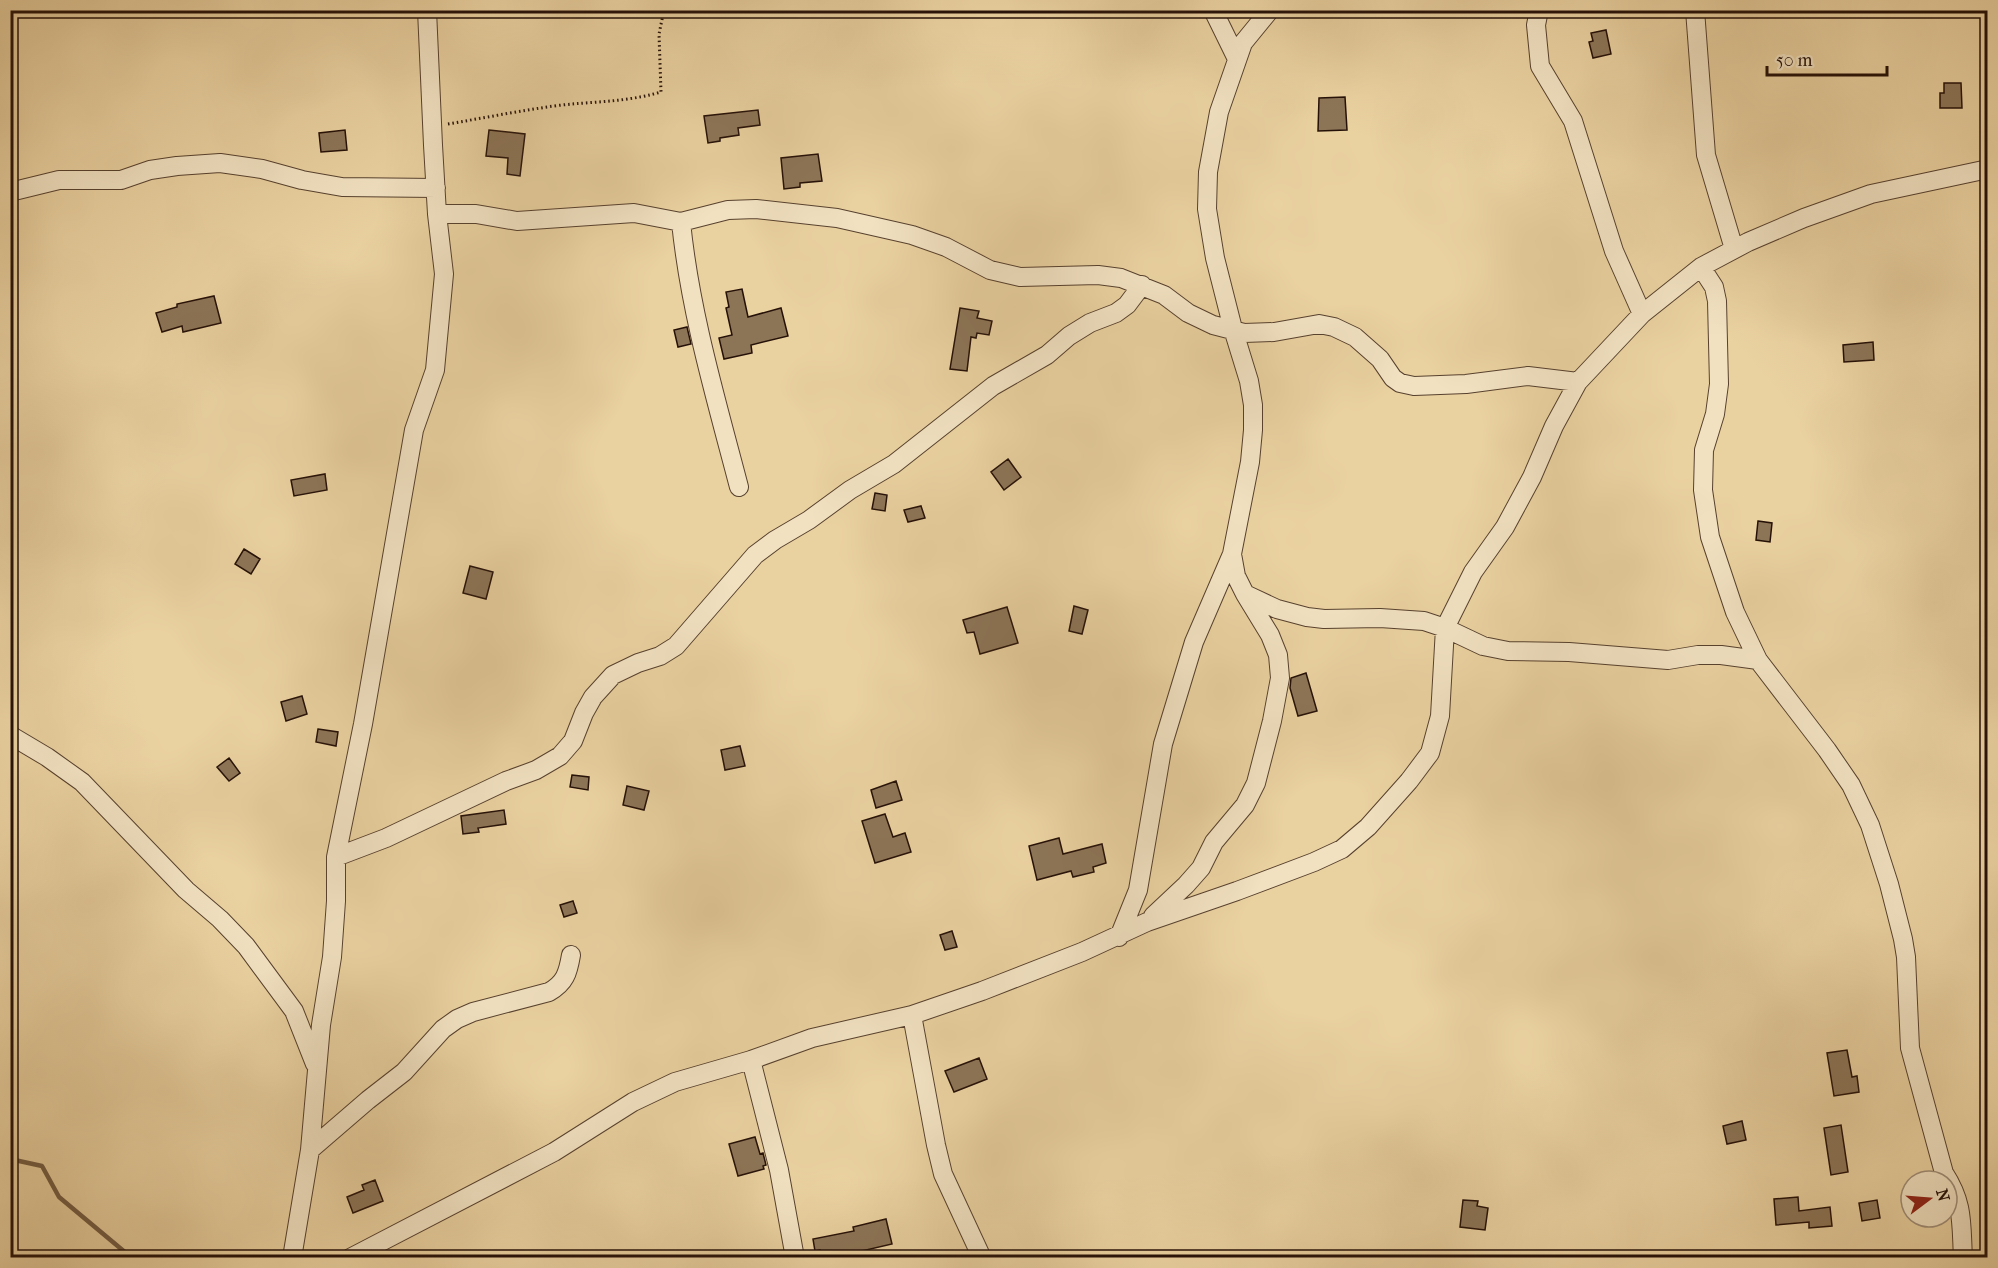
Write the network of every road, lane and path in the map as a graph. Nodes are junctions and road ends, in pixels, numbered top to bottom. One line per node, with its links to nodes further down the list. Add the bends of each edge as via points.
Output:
1 (427, 10): 8 (street)
2 (664, 10): 8 (path, via 659,34 661,92)
3 (1214, 10): 7 (street)
4 (1270, 10): 7 (street, via 1244,43)
5 (1539, 10): 17 (street, via 1536,25 1540,66 1573,121 1614,251)
6 (1695, 10): 14 (street, via 1706,155)
7 (1237, 59): 18 (street, via 1220,112 1208,172 1207,209)
8 (432, 127): 10 (street)
9 (1988, 169): 14 (street, via 1871,194)
10 (436, 188): 11 (street, via 342,187 220,163 150,170 121,180 58,180); 12 (street)
11 (10, 192)
12 (437, 214): 13 (street, via 476,214 517,221 634,213); 26 (street, via 444,274 435,370 414,429)
13 (681, 222): 16 (street, via 728,210 756,209 837,218 912,235 990,270 1020,277 1098,275); 20 (street, via 695,317)
14 (1734, 249): 15 (street)
15 (1701, 267): 17 (street); 24 (street, via 1714,287 1717,301 1719,384 1704,450 1703,490 1710,537 1735,612)
16 (1142, 285): 18 (street, via 1204,321); 26 (street, via 1116,313 1090,323 1047,355 993,386 894,464 755,555 675,646 613,675 584,713 573,741 560,756 386,838)
17 (1642, 314): 19 (street)
18 (1233, 329): 19 (street, via 1244,333 1319,324 1334,327 1355,337 1400,383 1414,386 1528,376); 21 (street, via 1249,381 1253,430)
19 (1578, 382): 23 (street, via 1505,527 1473,572)
20 (739, 487)
21 (1232, 554): 22 (street); 28 (street, via 1194,642 1166,732 1138,890)
22 (1245, 594): 23 (street, via 1307,617 1413,620); 27 (street, via 1274,645 1280,678 1256,783 1245,805 1214,842 1201,868)
23 (1445, 628): 24 (street, via 1482,646 1508,651 1668,660 1721,655); 27 (street, via 1440,716 1430,753 1368,827 1342,849 1314,862)
24 (1758, 660): 38 (street, via 1845,776 1870,825 1903,939 1910,1048 1944,1173 1961,1207)
25 (10, 735): 32 (street, via 82,782 246,946 294,1011)
26 (336, 857): 32 (street, via 332,957)
27 (1147, 922): 28 (street)
28 (1119, 937): 30 (street)
29 (571, 955): 33 (street, via 560,986 457,1019 404,1072)
30 (912, 1015): 31 (street, via 812,1038); 37 (street, via 943,1174)
31 (751, 1060): 35 (street, via 675,1083 633,1102 554,1152); 36 (street, via 779,1170)
32 (317, 1068): 33 (street)
33 (310, 1150): 34 (street)
34 (292, 1257)
35 (350, 1257)
36 (795, 1257)
37 (982, 1257)
38 (1963, 1257)

